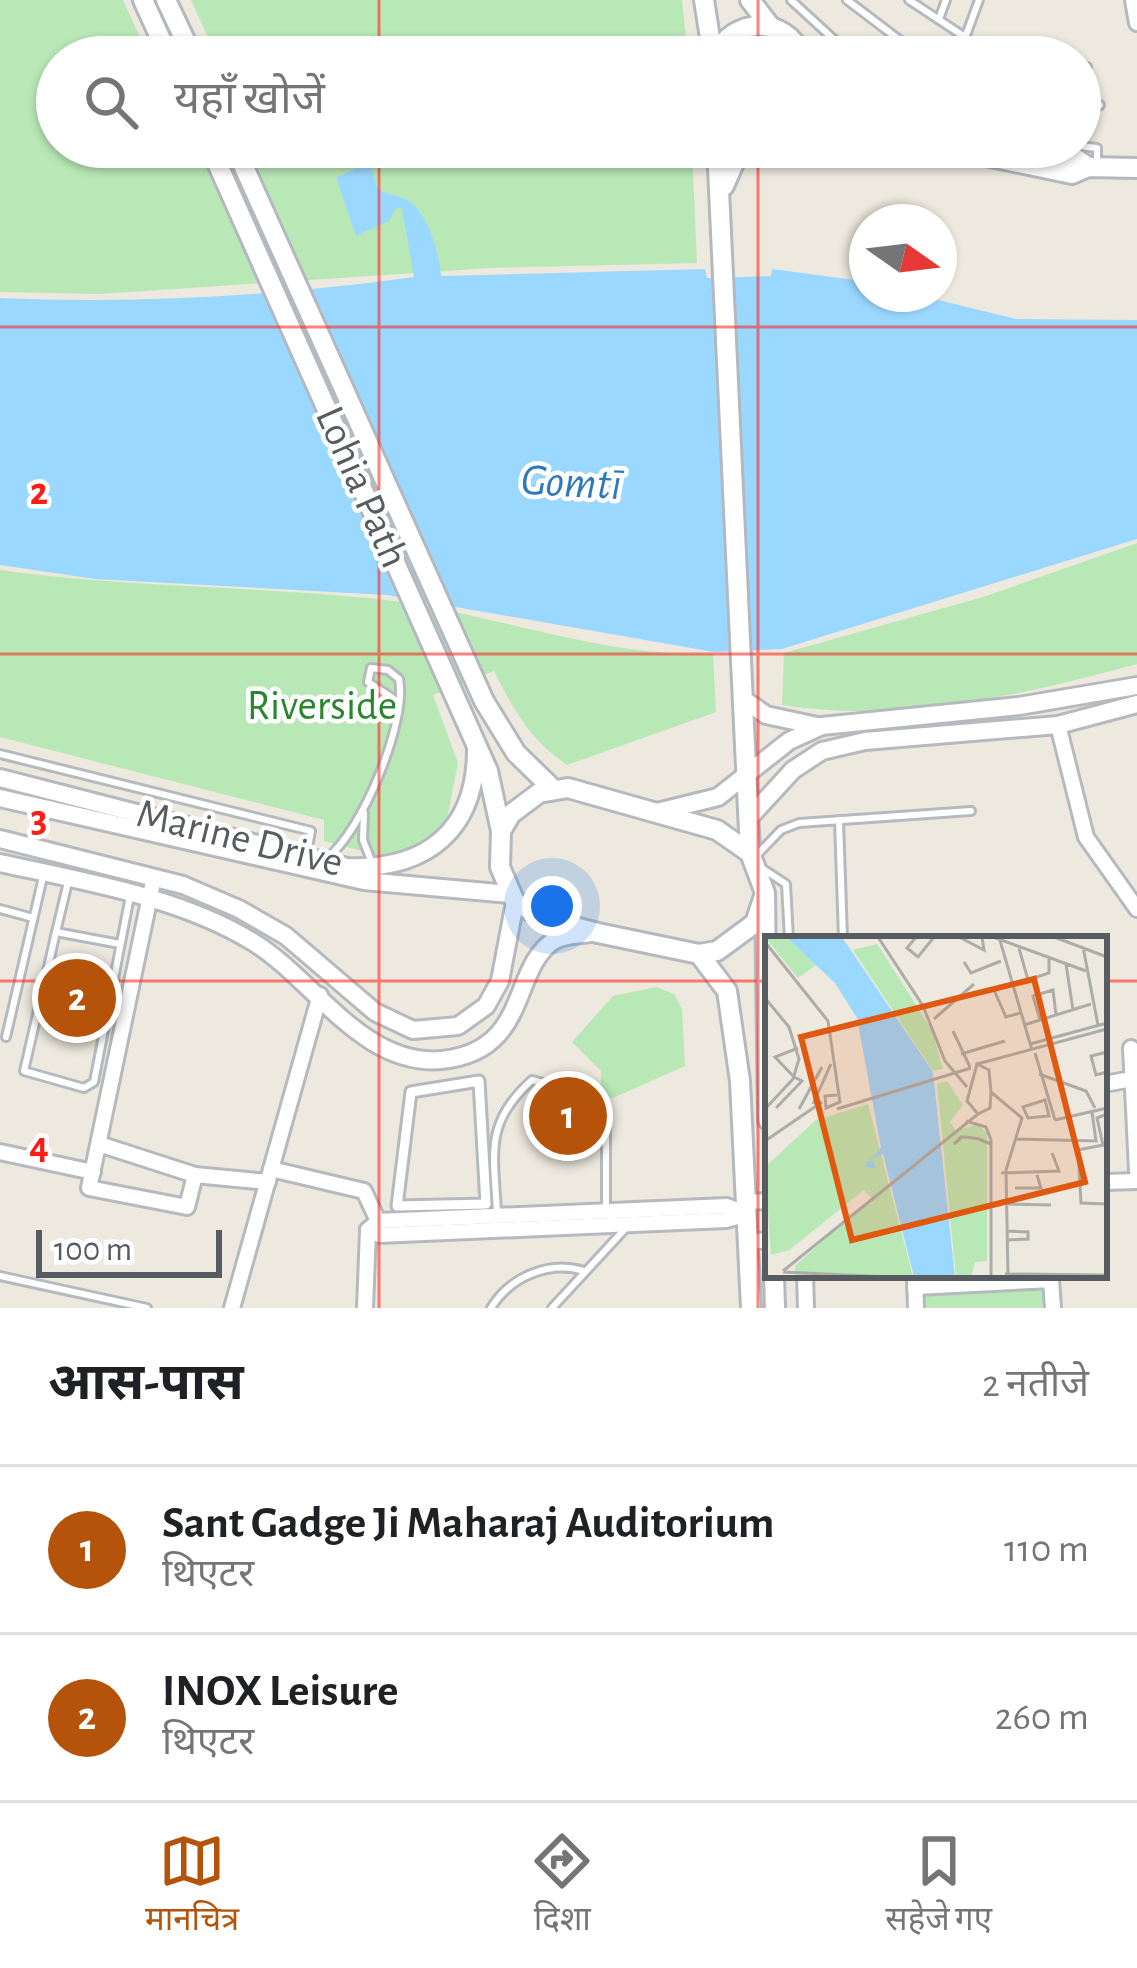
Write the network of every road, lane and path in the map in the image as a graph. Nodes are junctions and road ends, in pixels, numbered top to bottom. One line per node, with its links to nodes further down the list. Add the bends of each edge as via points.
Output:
1 (143, 0): 14 (main road)
2 (166, 0): 15 (main road)
3 (704, 0): 16 (main road)
4 (750, 0): 13 (main road)
5 (790, 0): 19 (lane)
6 (847, 0): 20 (lane)
7 (910, 0): 11 (lane)
8 (946, 0): 11 (lane)
9 (979, 0): 22 (lane)
10 (1133, 0): 12 (street)
11 (938, 19): 21 (lane)
12 (1137, 22)
13 (770, 26): 17 (main road); 18 (main road)
14 (159, 36)
15 (183, 36)
16 (710, 36)
17 (734, 36)
18 (783, 36)
19 (830, 36)
20 (894, 36)
21 (959, 36)
22 (966, 36)
23 (1101, 167): 30 (main road)
24 (220, 168): 38 (main road, Lohia Path)
25 (245, 168): 42 (main road, Lohia Path, via 484,701 516,752)
26 (719, 168): 31 (main road)
27 (732, 168): 31 (main road)
28 (1043, 168): 29 (main road)
29 (1089, 168)
30 (1137, 168)
31 (721, 196): 33 (main road)
32 (1137, 686): 37 (street)
33 (746, 701): 37 (street, via 789,724); 40 (main road)
34 (1137, 704): 36 (street)
35 (397, 718): 35 (lane, via 391,698 368,682 371,668 399,679); 44 (lane)
36 (1058, 725): 47 (street, via 865,741 822,752 793,770); 63 (street, via 1086,837)
37 (822, 726): 40 (street)
38 (476, 743): 49 (main road, Lohia Path); 54 (street, Marine Drive, via 467,804 447,834 420,858)
39 (0, 754): 51 (lane, via 311,831)
40 (746, 775): 46 (street, via 718,797); 47 (main road)
41 (0, 778): 51 (street, Marine Drive)
42 (553, 789): 46 (main road); 49 (main road, via 526,801)
43 (0, 798): 60 (street, Marine Drive, via 364,881)
44 (365, 803): 51 (lane, via 345,841); 54 (lane, via 364,840)
45 (971, 811): 48 (lane)
46 (656, 812): 52 (main road, via 717,830)
47 (748, 819): 52 (main road)
48 (838, 820): 52 (lane, via 781,830); 69 (lane)
49 (501, 831): 60 (main road, Lohia Path, via 500,867)
50 (0, 839): 56 (street)
51 (316, 858): 54 (street, Marine Drive)
52 (753, 859): 58 (main road); 68 (lane, via 786,884)
53 (0, 863): 55 (street)
54 (376, 868)
55 (44, 873): 57 (street); 64 (lane)
56 (154, 877): 60 (street, via 238,909 286,937 375,1012 430,1032 467,1021 495,993); 61 (street)
57 (69, 880): 59 (street); 65 (lane)
58 (765, 892): 67 (main road); 71 (main road, via 745,934)
59 (130, 896): 61 (street); 70 (lane)
60 (512, 898): 66 (main road, via 547,920)
61 (149, 901): 72 (street, via 252,941); 79 (street)
62 (0, 909): 64 (lane)
63 (1137, 909)
64 (33, 918): 73 (lane)
65 (56, 932): 70 (lane); 70 (lane, via 25,1071 84,1088 94,1082)
66 (598, 932): 71 (main road); 72 (street, via 546,948 506,1026 450,1059 387,1050)
67 (765, 936)
68 (789, 936)
69 (843, 936)
70 (120, 944)
71 (699, 954): 89 (main road, via 727,991)
72 (320, 995): 84 (street)
73 (6, 1037)
74 (1131, 1048): 75 (street)
75 (1132, 1079): 76 (street); 81 (street)
76 (1107, 1083)
77 (602, 1109): 91 (lane, via 588,1095 532,1080 506,1104 496,1122)
78 (606, 1122): 90 (lane)
79 (99, 1144): 82 (street); 83 (street)
80 (0, 1152): 82 (street)
81 (1137, 1171)
82 (93, 1172): 83 (street, via 88,1188 187,1207)
83 (195, 1175): 84 (street)
84 (270, 1176): 93 (street, via 364,1191); 100 (street)
85 (1137, 1180): 86 (street)
86 (1107, 1182)
87 (765, 1202): 89 (street)
88 (398, 1206): 88 (street, via 411,1092 479,1081 486,1204)
89 (746, 1208): 92 (street, via 726,1220); 94 (main road)
90 (606, 1212): 91 (street); 92 (street)
91 (497, 1216): 93 (street)
92 (631, 1217): 93 (street, via 379,1235); 95 (lane)
93 (373, 1226): 101 (street)
94 (758, 1241): 104 (main road)
95 (584, 1271): 102 (lane, via 525,1276); 103 (lane)
96 (0, 1276): 99 (lane)
97 (774, 1278): 105 (main road)
98 (915, 1281): 106 (street); 107 (street, via 1051,1280)
99 (147, 1308)
100 (232, 1308)
101 (365, 1308)
102 (491, 1308)
103 (552, 1308)
104 (751, 1308)
105 (775, 1308)
106 (916, 1308)
107 (1053, 1308)

